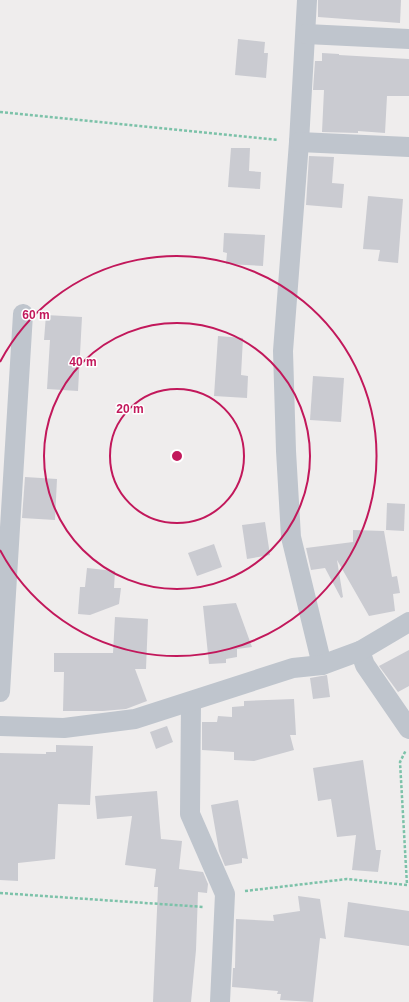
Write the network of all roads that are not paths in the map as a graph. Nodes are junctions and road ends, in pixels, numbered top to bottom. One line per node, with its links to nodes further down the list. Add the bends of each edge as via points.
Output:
1 (308, 0): 2 (street)
2 (306, 34): 3 (street); 4 (street)
3 (409, 39)
4 (299, 142): 5 (street); 9 (street, via 283,351 286,451 291,537)
5 (409, 147)
6 (23, 314): 10 (street)
7 (409, 622): 8 (street)
8 (360, 651): 9 (street); 13 (street, via 365,665)
9 (322, 665): 11 (street, via 293,668)
10 (0, 692)
11 (191, 702): 12 (street, via 135,719 64,728); 14 (street, via 190,814 225,901)
12 (0, 726)
13 (409, 729)
14 (220, 1002)

